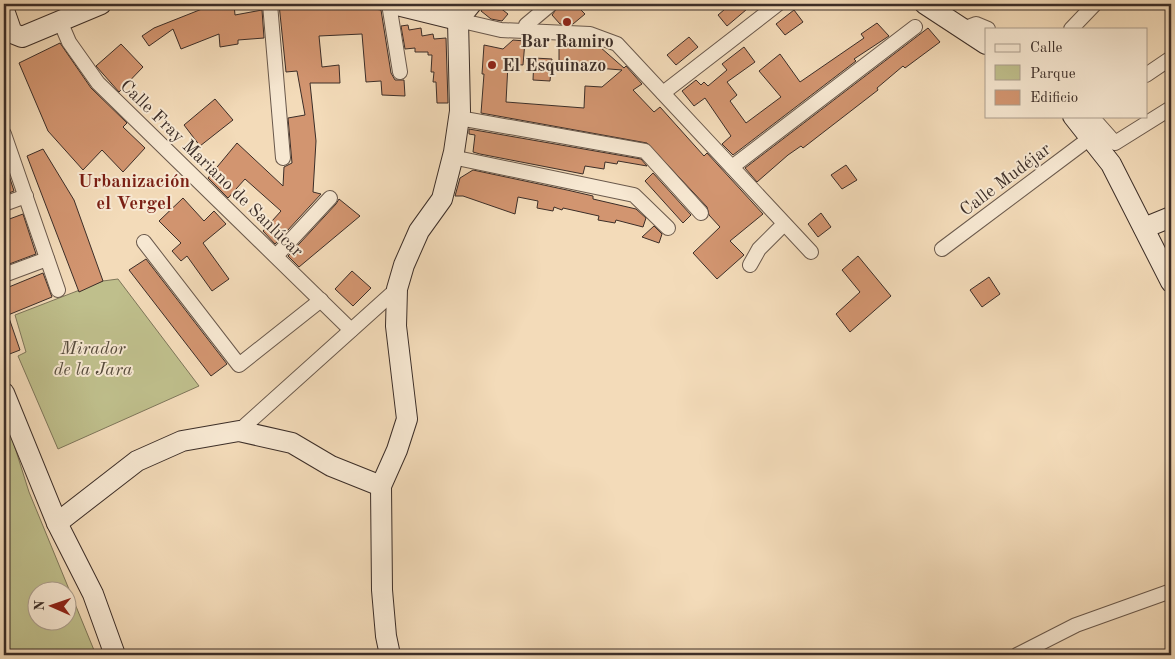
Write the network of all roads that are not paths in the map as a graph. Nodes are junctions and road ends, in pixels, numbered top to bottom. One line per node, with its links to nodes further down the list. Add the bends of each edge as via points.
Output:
1 (101, 4): 11 (street)
2 (270, 4): 29 (street)
3 (391, 4): 10 (street); 19 (street)
4 (471, 4): 10 (street)
5 (551, 4): 16 (street, via 526,25)
6 (778, 4): 21 (street)
7 (925, 4): 15 (street)
8 (1095, 4): 14 (street)
9 (4, 10): 11 (street, via 12,33 22,37)
10 (458, 20): 16 (street, via 501,30); 23 (street)
11 (60, 21): 42 (street, Calle Fray Mariano de Sanlúcar, via 69,42 98,83)
12 (915, 27): 30 (street)
13 (986, 28): 15 (street, via 976,24)
14 (1072, 28)
15 (963, 29): 17 (street)
16 (525, 31): 21 (street, via 590,34 617,44)
17 (985, 43)
18 (1171, 58): 20 (street)
19 (400, 72)
20 (1148, 75)
21 (663, 93): 30 (street)
22 (1171, 108): 25 (street, via 1115,143)
23 (459, 118): 28 (street); 34 (street, via 645,151)
24 (1080, 118): 27 (street)
25 (1081, 118)
26 (4, 134): 31 (street)
27 (1090, 138): 38 (street, via 1110,164); 40 (street, Calle Mudéjar)
28 (452, 157): 37 (street, via 634,195); 47 (street, via 442,199 419,231)
29 (284, 158)
30 (732, 167): 36 (street)
31 (26, 196): 33 (street); 43 (street)
32 (330, 198): 42 (street)
33 (4, 204)
34 (701, 213)
35 (1171, 217): 38 (street)
36 (784, 224): 41 (street); 44 (street, via 759,249)
37 (668, 228)
38 (1144, 228): 46 (street)
39 (144, 242): 49 (street, via 239,365)
40 (942, 249)
41 (811, 252)
42 (276, 256): 49 (street, Calle Fray Mariano de Sanlúcar)
43 (47, 259): 45 (street); 48 (street)
44 (750, 265)
45 (4, 275)
46 (1171, 282)
47 (397, 289): 50 (street); 53 (street, via 396,326 407,419)
48 (58, 290)
49 (321, 300): 50 (street, Calle Fray Mariano de Sanlúcar)
50 (351, 330): 52 (street)
51 (4, 393): 54 (street)
52 (239, 431): 53 (street, via 292,443 331,466); 54 (street, via 182,441 137,461)
53 (381, 486): 57 (street, via 382,590)
54 (57, 524): 56 (street, via 93,594)
55 (1171, 591): 58 (street, via 1076,625)
56 (115, 655)
57 (390, 655)
58 (1018, 655)

